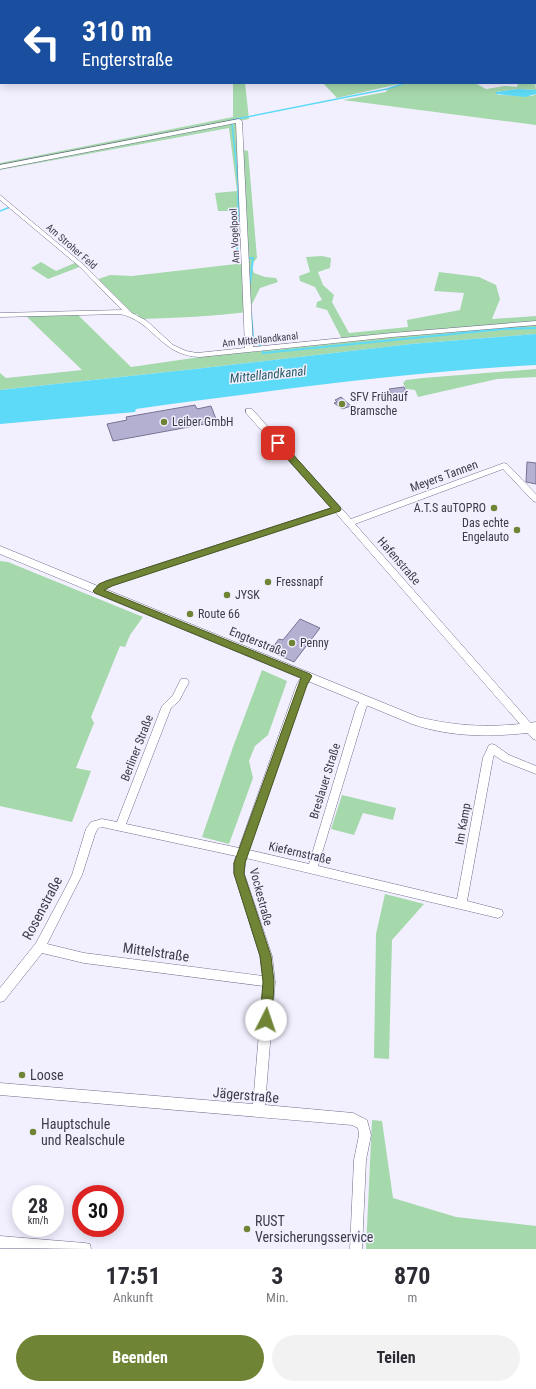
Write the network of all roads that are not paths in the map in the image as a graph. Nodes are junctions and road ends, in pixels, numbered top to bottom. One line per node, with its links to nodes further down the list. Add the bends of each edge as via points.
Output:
1 (0, 167): 6 (street, Am Vogelpool, via 239,121)
2 (0, 197): 3 (street, Am Stroher Feld, via 82,266)
3 (129, 313): 4 (street, Am Mittellandkanal); 6 (street, Am Mittellandkanal, via 141,319 178,351 200,355)
4 (0, 315)
5 (536, 322): 6 (street, Am Mittellandkanal)
6 (250, 350)
7 (249, 411): 9 (street, Hafenstraße)
8 (536, 498): 10 (street, Meyers Tannen, via 504,466)
9 (337, 509): 10 (street, Hafenstraße); 12 (street, via 109,583)
10 (349, 523): 16 (street, Hafenstraße)
11 (0, 550): 12 (main road, Engterstraße)
12 (98, 591): 13 (main road, Engterstraße)
13 (307, 676): 15 (main road, Engterstraße); 20 (street, Vockestraße)
14 (184, 682): 19 (street, Berliner Straße, via 176,698 167,706)
15 (365, 700): 16 (main road, Engterstraße, via 416,721 449,729 470,732); 21 (street, Breslauer Straße)
16 (534, 730)
17 (536, 770): 22 (street, Im Kamp, via 506,758 492,748 488,758)
18 (95, 825): 19 (street, Kiefernstraße, via 102,823); 24 (street, Rosenstraße, via 90,832 77,875)
19 (120, 826): 20 (street, Kiefernstraße)
20 (242, 854): 21 (street, Kiefernstraße); 25 (street, Vockestraße, via 239,874 266,956)
21 (312, 870): 22 (street, Kiefernstraße)
22 (462, 905): 23 (street, Kiefernstraße)
23 (498, 913)
24 (40, 947): 25 (street, Mittelstraße, via 84,958); 26 (street, Rosenstraße)
25 (269, 982): 28 (street, Vockestraße)
26 (0, 997)
27 (0, 1089): 28 (street, Jägerstraße)
28 (258, 1111): 32 (street, Jägerstraße, via 353,1119 363,1124 365,1134 360,1160)
29 (0, 1242): 30 (street)
30 (62, 1248): 31 (street)
31 (85, 1249)
32 (356, 1249)

